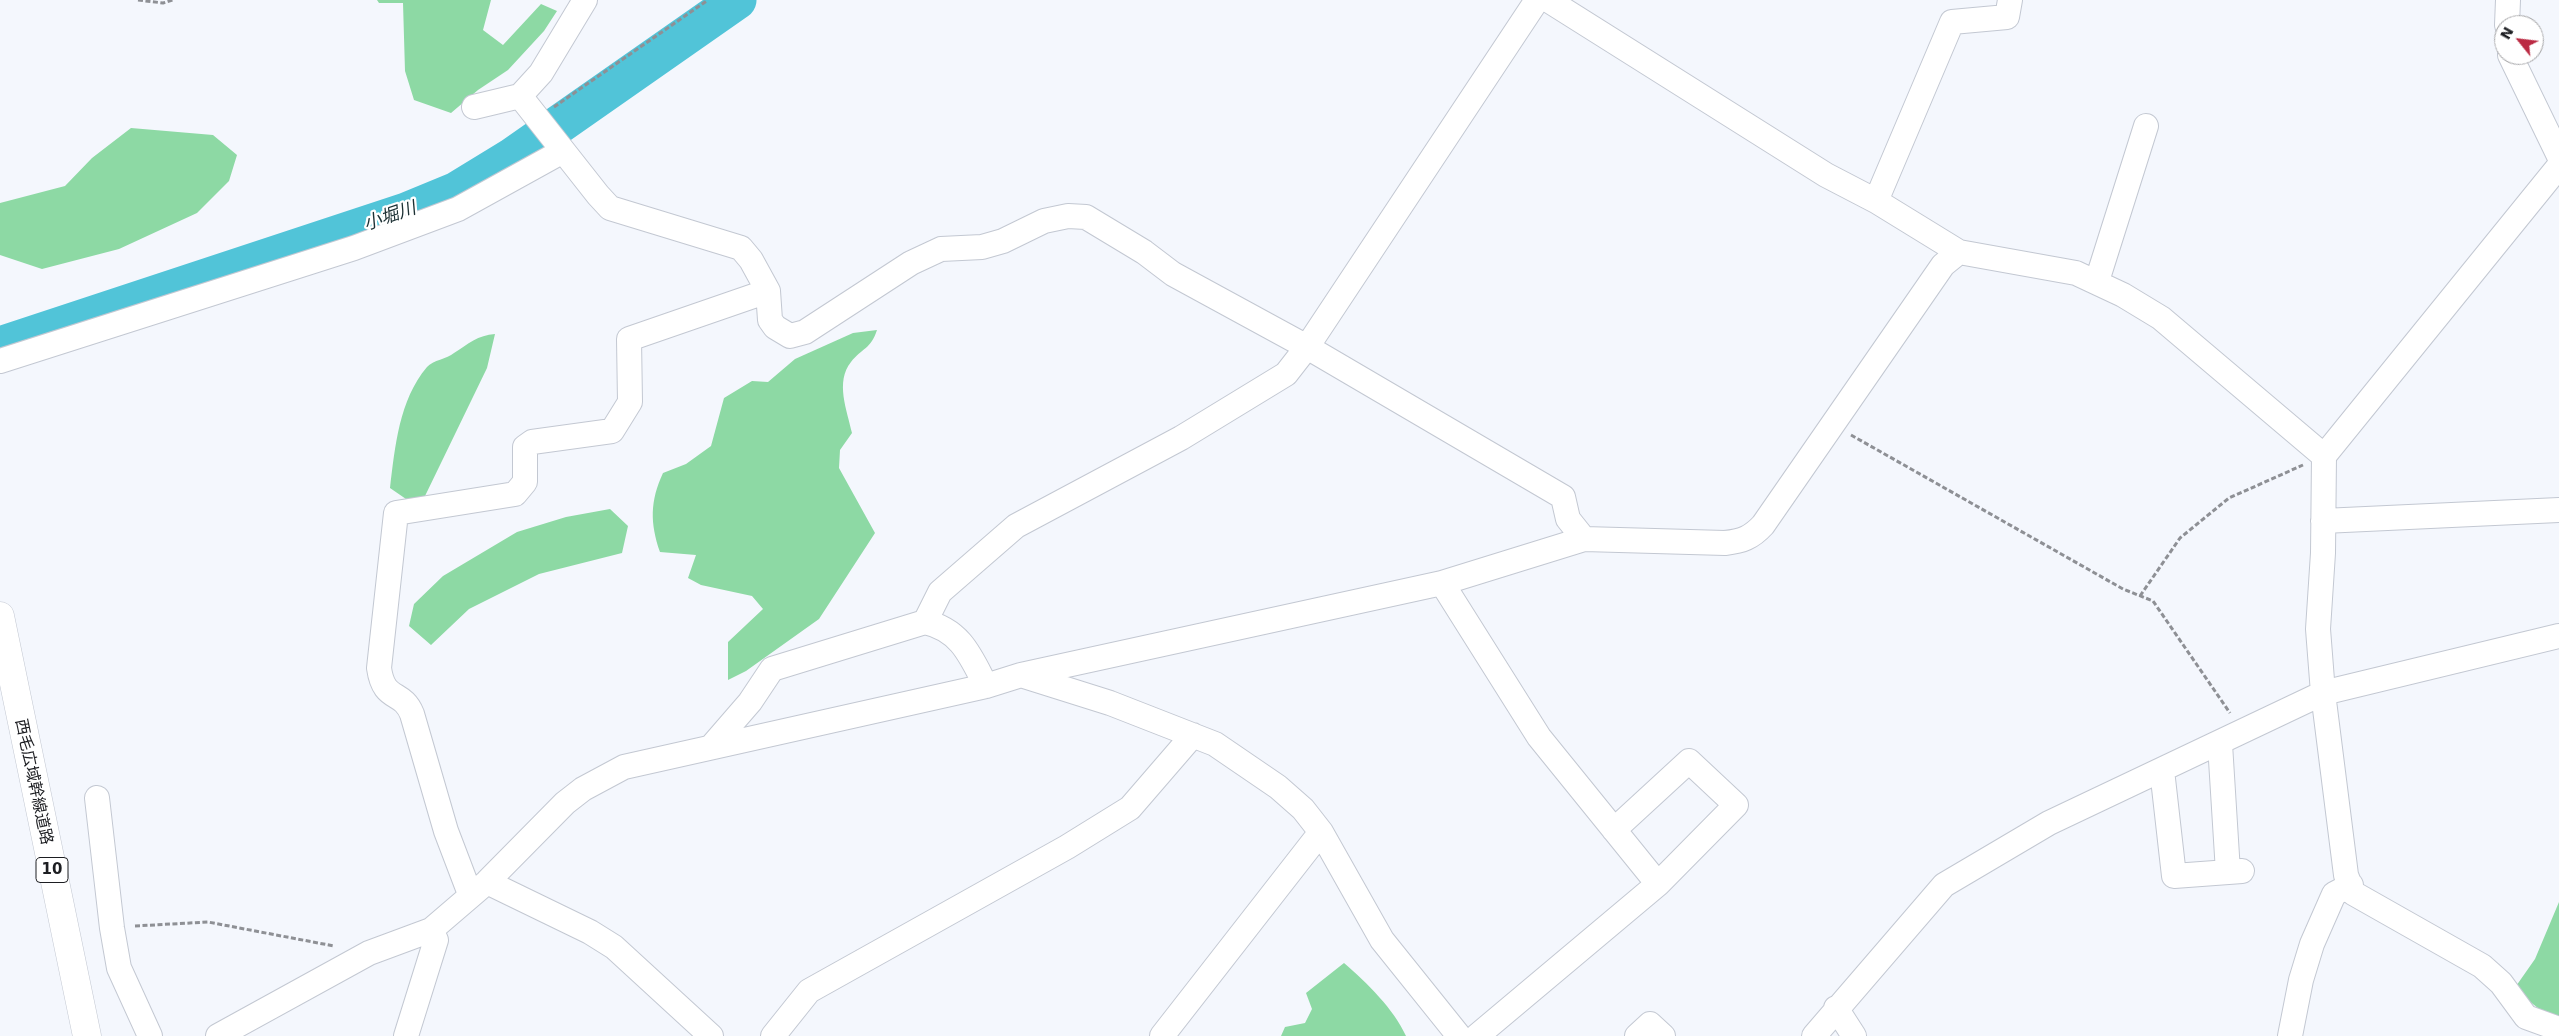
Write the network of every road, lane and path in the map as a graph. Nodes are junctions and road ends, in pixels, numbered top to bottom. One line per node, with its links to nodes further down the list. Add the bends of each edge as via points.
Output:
1 (138, 0): 2 (path, via 163,4)
2 (173, 0)
3 (585, 0): 11 (street, via 541,73)
4 (708, 0): 13 (path)
5 (1537, 0): 22 (street)
6 (1548, 0): 18 (street, via 1826,174)
7 (2010, 0): 18 (street, via 2007,17 1952,22)
8 (2508, 0): 9 (street)
9 (2507, 15)
10 (2515, 65): 16 (street)
11 (520, 96): 12 (street); 13 (street)
12 (474, 107)
13 (540, 119): 15 (street)
14 (2146, 126): 20 (street)
15 (560, 147): 21 (street, via 610,208 741,248); 23 (street, via 458,209 354,248)
16 (2559, 156)
17 (2559, 166): 25 (street)
18 (1876, 201): 19 (street)
19 (1959, 252): 20 (street, via 2076,273); 24 (street, via 1943,265)
20 (2097, 281): 25 (street, via 2161,318)
21 (768, 291): 22 (street, via 770,320 790,336 805,332 911,263 941,249 982,247 1004,241 1044,221 1068,216 1086,217 1144,252 1173,274); 47 (street, via 629,339 630,402 612,431 532,442 525,448 524,482 515,494 396,514 379,668 381,680 385,689 408,705 446,831)
22 (1307, 347): 28 (street, via 1563,497 1568,519); 32 (street, via 1286,374 1181,438 1016,526 940,592)
23 (0, 361)
24 (1833, 425): 28 (street, via 1754,536 1725,543); 30 (path)
25 (2324, 456): 27 (street); 30 (path, via 2229,498 2180,538)
26 (2559, 510): 27 (street)
27 (2323, 521): 36 (street, via 2318,606)
28 (1584, 540): 29 (street)
29 (1442, 583): 34 (street); 43 (street, via 1539,738)
30 (2140, 596): 37 (path, via 2153,601)
31 (0, 616): 53 (main road, 西毛広域幹線道路 / 10)
32 (925, 622): 35 (street, via 939,625 964,644); 40 (street, via 772,669 750,702)
33 (2559, 636): 36 (street)
34 (1021, 675): 35 (street); 38 (street)
35 (986, 686): 40 (street)
36 (2323, 693): 37 (street); 46 (street, via 2346,875)
37 (2243, 732): 39 (street)
38 (1194, 735): 44 (street, via 1215,744 1278,787 1303,810); 58 (street, via 1130,808 1067,847 809,990)
39 (2220, 744): 41 (street); 41 (street, via 2235,872 2174,876)
40 (711, 747): 47 (street, via 624,767 584,789 565,803)
41 (2162, 770): 51 (street, via 2049,823 1944,885)
42 (97, 798): 48 (street)
43 (1614, 830): 45 (street); 45 (street, via 1689,761 1736,805)
44 (1320, 832): 59 (street); 60 (street, via 1382,940)
45 (1658, 884): 61 (street)
46 (2351, 885): 52 (street, via 2359,898 2482,966 2501,983 2526,1017); 66 (street, via 2334,894 2312,944)
47 (479, 888): 49 (street); 57 (street, via 583,928 614,947)
48 (112, 928): 50 (path, via 208,922); 54 (street, via 119,968)
49 (431, 930): 50 (street); 56 (street, via 436,940)
50 (370, 953): 55 (street)
51 (1836, 1008): 64 (street); 65 (street)
52 (2559, 1029)
53 (87, 1036)
54 (150, 1036)
55 (218, 1036)
56 (406, 1036)
57 (710, 1036)
58 (773, 1036)
59 (1162, 1036)
60 (1459, 1036)
61 (1477, 1036)
62 (1637, 1036): 63 (street, via 1650,1024)
63 (1663, 1036)
64 (1814, 1036)
65 (1854, 1036)
66 (2290, 1036)

